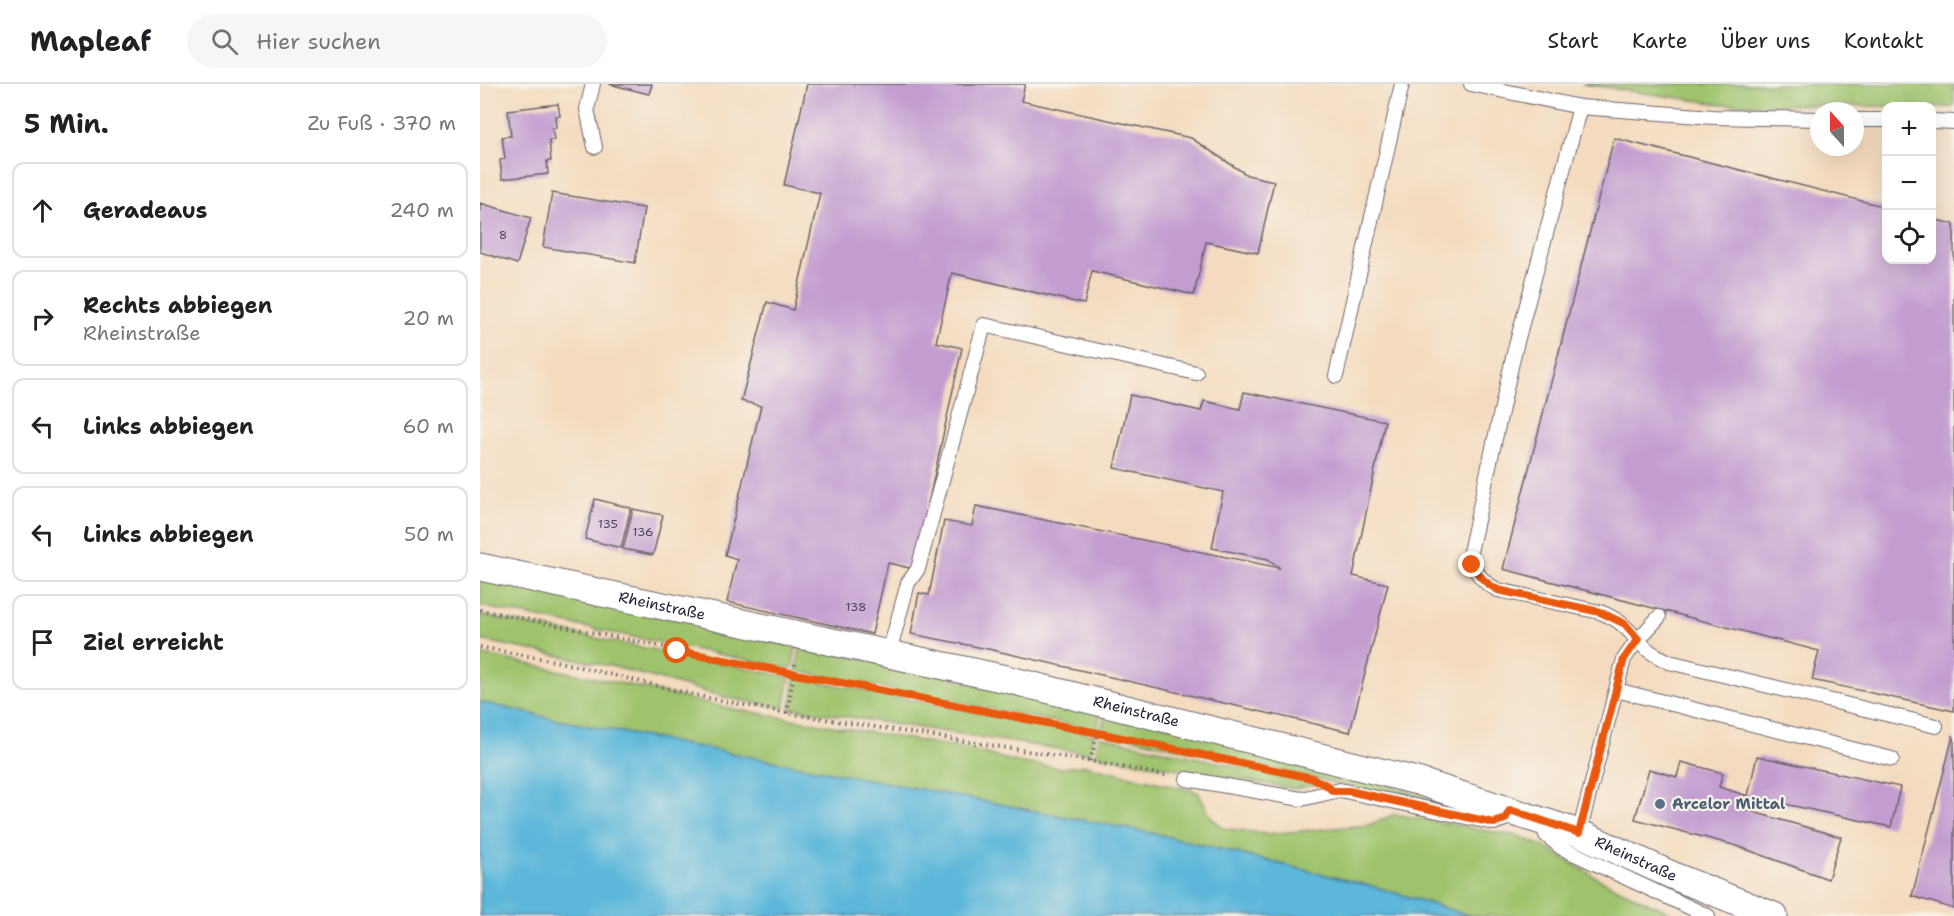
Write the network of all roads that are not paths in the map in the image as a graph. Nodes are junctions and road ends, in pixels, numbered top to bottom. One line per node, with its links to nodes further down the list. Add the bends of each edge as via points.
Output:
1 (593, 84): 10 (lane, via 587,109)
2 (1402, 84): 12 (lane)
3 (1471, 84): 4 (lane)
4 (1580, 107): 5 (lane, via 1713,117); 15 (lane, via 1514,353 1470,552 1472,565 1488,585 1600,612 1625,624)
5 (1810, 119)
6 (1864, 120): 7 (lane)
7 (1882, 120)
8 (1936, 122): 9 (lane)
9 (1954, 122)
10 (595, 147)
11 (1196, 373): 16 (lane, via 984,325 918,569 908,583)
12 (1336, 376)
13 (480, 567): 16 (street, Rheinstraße)
14 (1659, 617): 15 (lane)
15 (1638, 639): 17 (lane, via 1624,659); 18 (lane, via 1669,662)
16 (889, 653): 21 (street, Rheinstraße, via 1340,761)
17 (1616, 690): 19 (lane); 23 (lane)
18 (1936, 726)
19 (1892, 759)
20 (1187, 779): 21 (lane, via 1301,799 1340,790 1494,823 1505,819)
21 (1510, 810): 22 (street, Rheinstraße)
22 (1542, 820): 23 (street, Rheinstraße); 24 (lane, via 1546,835 1562,849)
23 (1579, 833): 25 (street, Rheinstraße)
24 (1708, 916)
25 (1774, 916)

